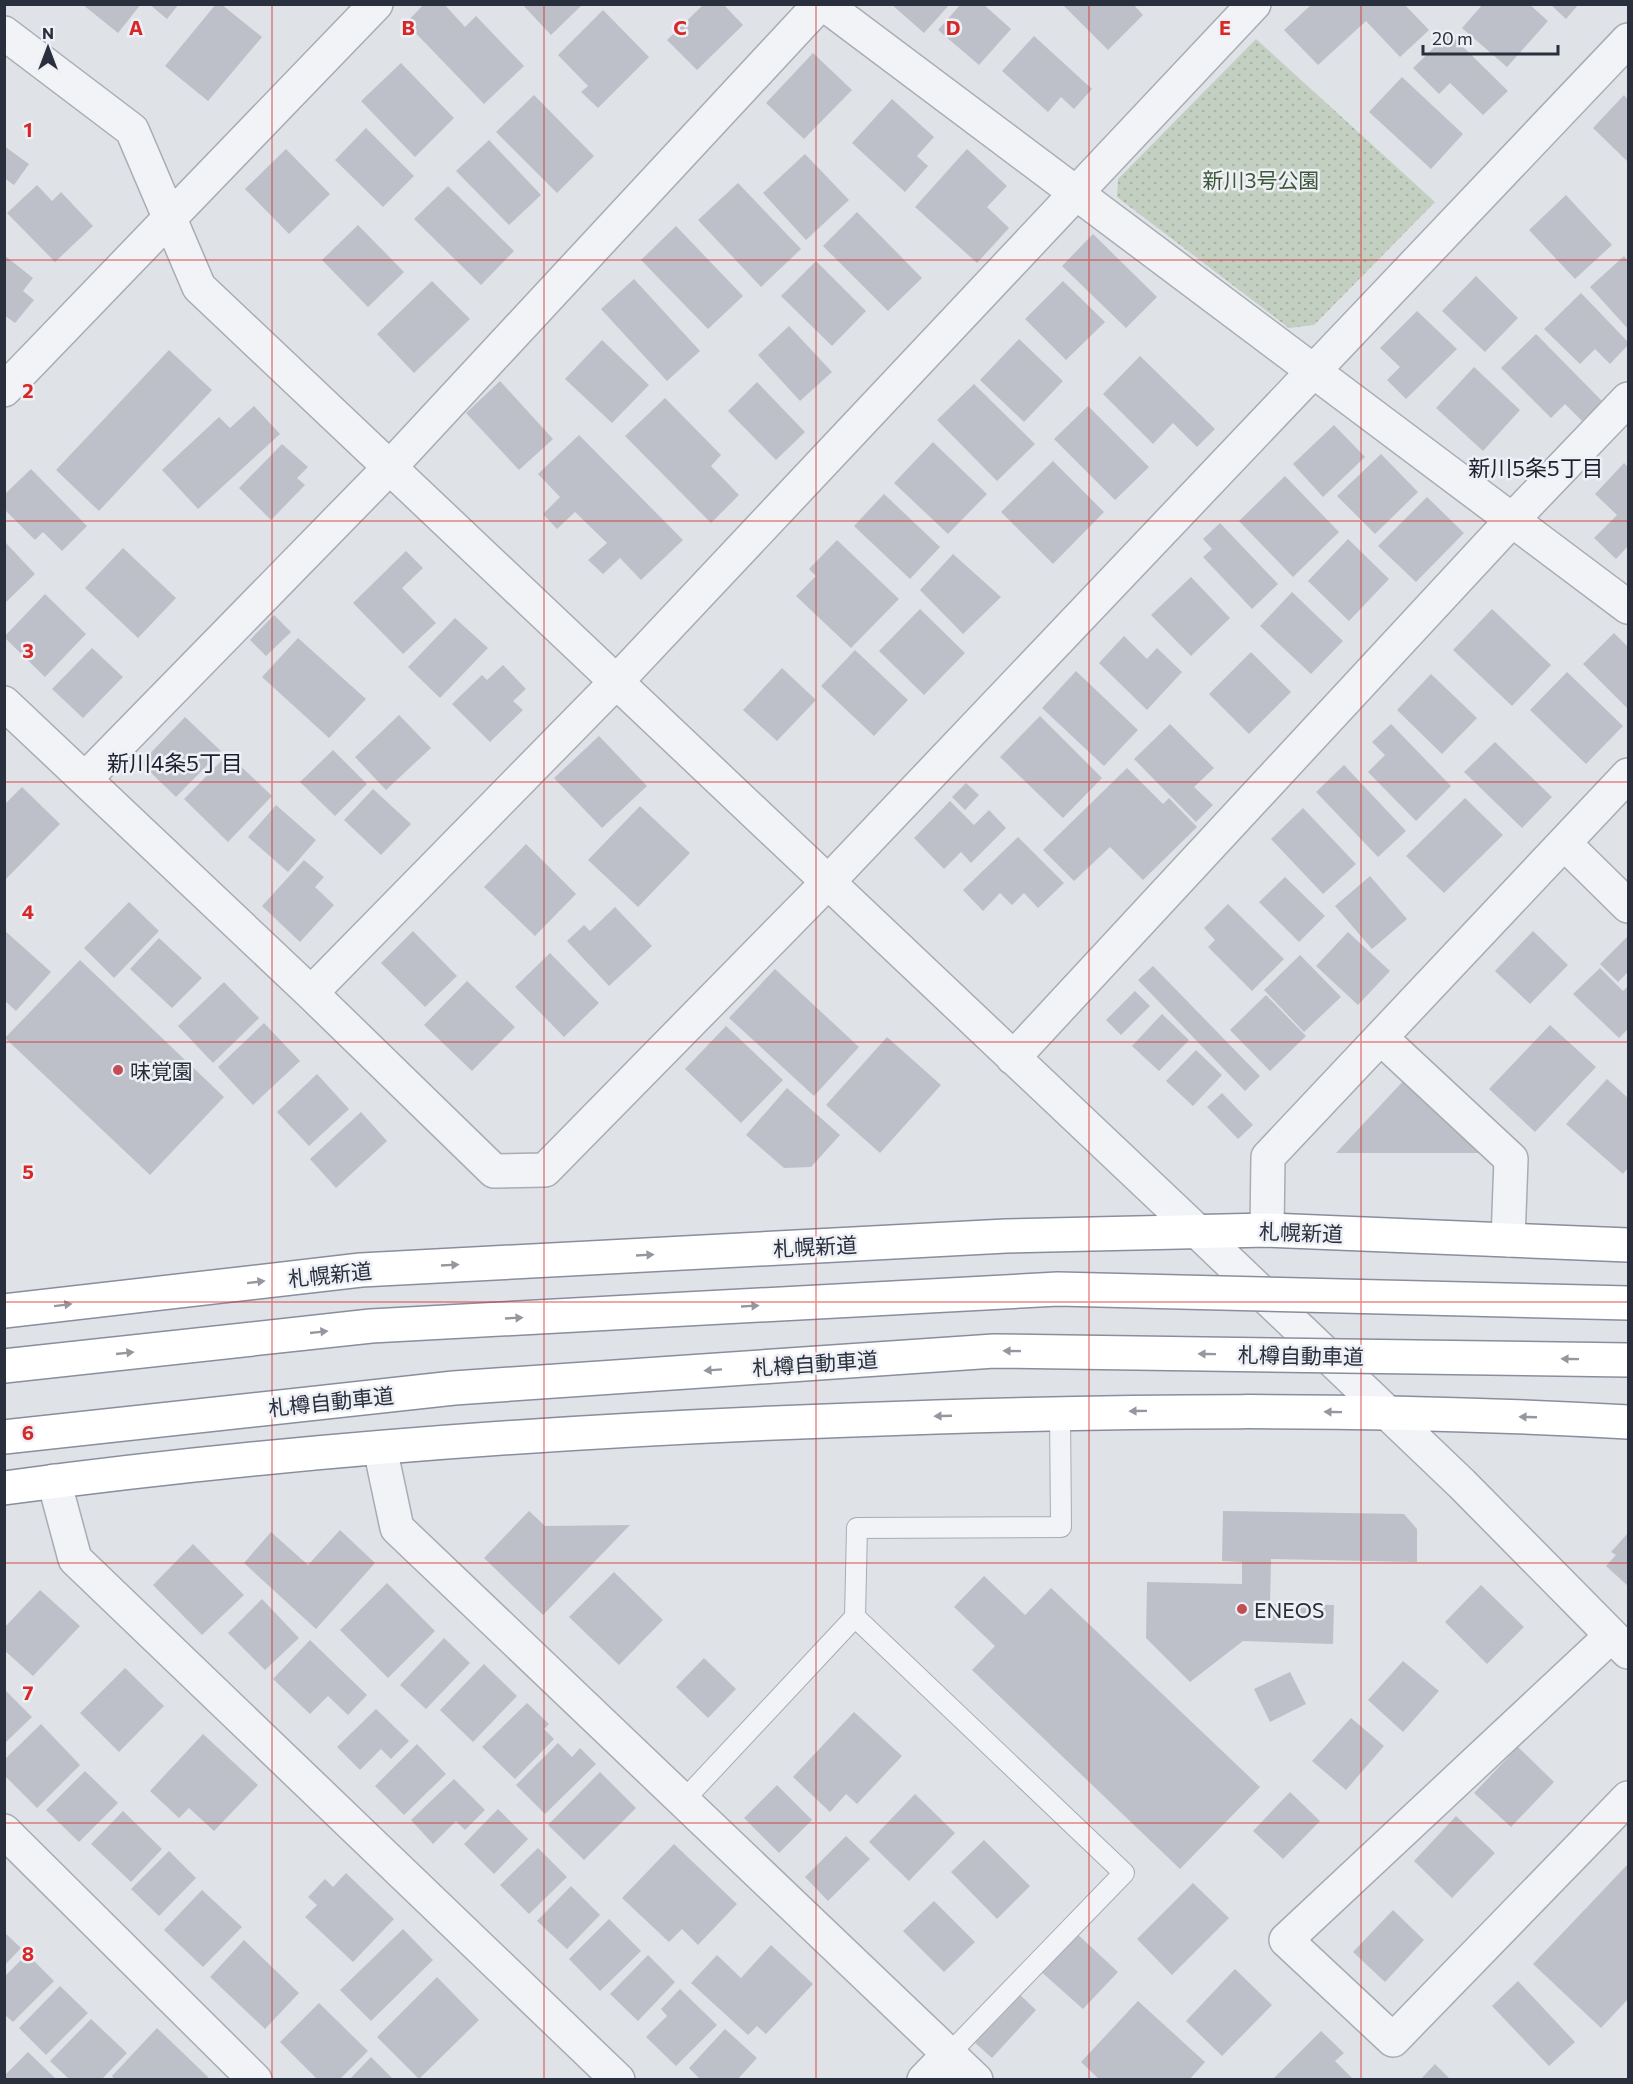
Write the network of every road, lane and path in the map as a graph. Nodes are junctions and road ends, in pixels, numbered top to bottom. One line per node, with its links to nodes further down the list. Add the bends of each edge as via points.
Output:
1 (376, 4): 7 (street)
2 (822, 4): 6 (street); 11 (street)
3 (1254, 4): 6 (street)
4 (4, 33): 7 (street, via 132,130)
5 (1629, 40): 8 (street)
6 (1076, 194): 8 (street); 14 (street)
7 (168, 219): 9 (street); 11 (street, via 199,287)
8 (1313, 370): 12 (street); 19 (street)
9 (9, 378)
10 (1629, 399): 12 (street)
11 (390, 467): 14 (street); 17 (street)
12 (1512, 520): 13 (street); 23 (street)
13 (1629, 607)
14 (616, 682): 19 (street); 21 (street)
15 (4, 704): 17 (street)
16 (1629, 775): 18 (street)
17 (86, 778): 21 (street)
18 (1564, 843): 20 (street); 22 (street)
19 (828, 882): 21 (street, via 545,1170 494,1171); 23 (street)
20 (1629, 906)
21 (311, 993)
22 (1381, 1038): 24 (street, via 1268,1157); 26 (street, via 1511,1159)
23 (1013, 1058): 25 (street)
24 (1267, 1230): 25 (highway, 札幌新道); 26 (highway, 札幌新道)
25 (1197, 1231): 29 (highway, 札幌新道, one-way to 25, via 361,1270 1006,1236); 33 (street)
26 (1508, 1240): 27 (highway, 札幌新道)
27 (1629, 1245)
28 (1629, 1303): 31 (highway, one-way to 28, bridge, via 371,1326 1058,1289)
29 (4, 1311)
30 (1629, 1360): 35 (highway, 札樽自動車道, one-way to 35, bridge, via 994,1351 454,1388)
31 (4, 1366)
32 (1060, 1412): 33 (highway, one-way to 32); 36 (highway, one-way to 36, via 702,1425); 39 (lane, via 1062,1527 857,1528)
33 (1387, 1413): 34 (highway, one-way to 33); 40 (street)
34 (1629, 1422)
35 (4, 1437)
36 (380, 1448): 37 (highway); 42 (street, via 397,1528)
37 (54, 1481): 38 (highway); 46 (street, via 75,1559)
38 (4, 1488)
39 (855, 1617): 42 (lane); 44 (lane, via 1124,1873)
40 (1620, 1644): 41 (street, via 1286,1940 1393,2040)
41 (1629, 1798)
42 (684, 1800): 44 (street)
43 (4, 1831): 45 (street)
44 (949, 2054): 47 (street); 48 (street)
45 (255, 2079)
46 (618, 2079)
47 (924, 2079)
48 (976, 2079)

